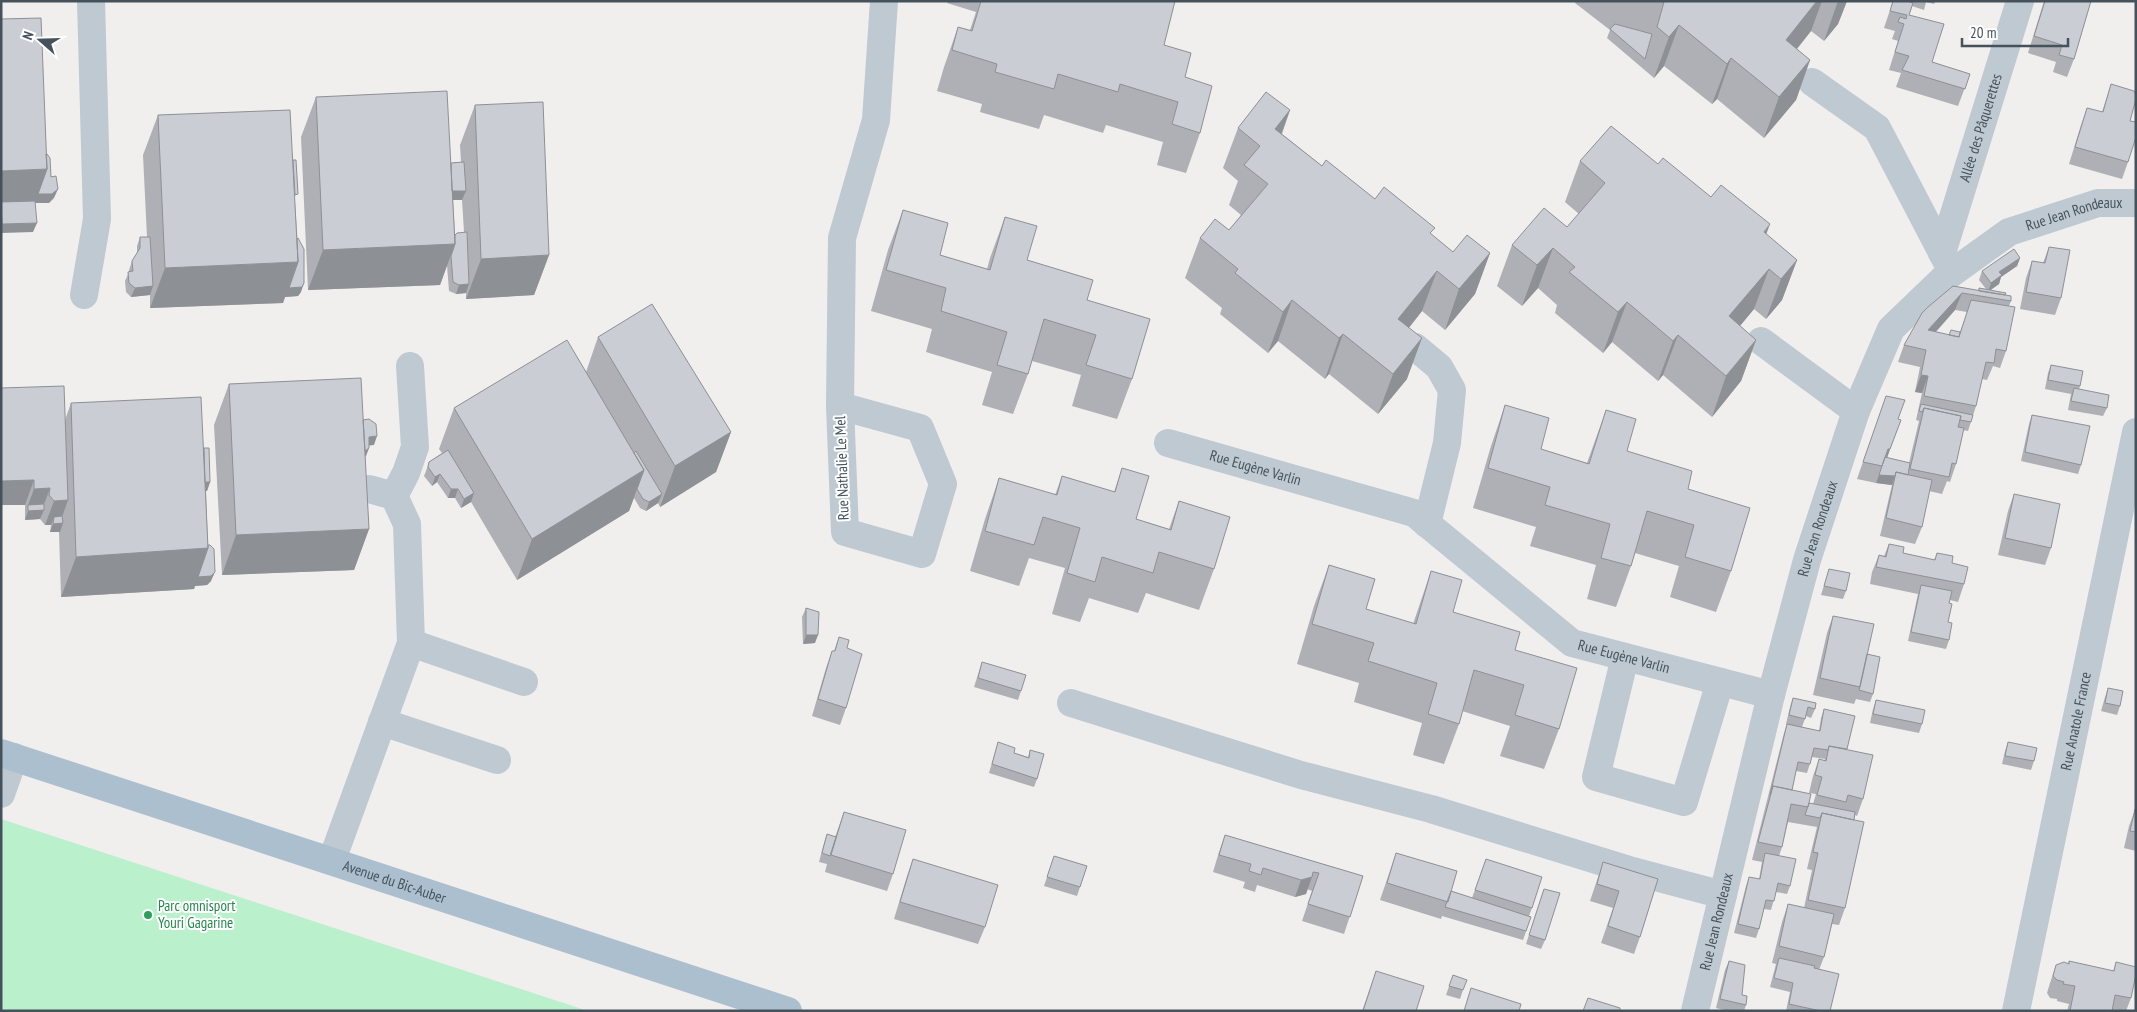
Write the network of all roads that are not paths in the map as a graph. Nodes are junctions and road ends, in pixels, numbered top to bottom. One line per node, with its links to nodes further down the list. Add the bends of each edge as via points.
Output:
1 (91, 1): 7 (street, via 97,219)
2 (884, 1): 11 (street, Rue Nathalie Le Mel, via 876,120 842,238)
3 (2020, 1): 6 (street, Allée des Pâquerettes)
4 (1812, 82): 6 (street, via 1877,128)
5 (2136, 203): 6 (street, Rue Jean Rondeaux, via 2098,203 2009,232)
6 (1947, 263): 12 (street, Rue Jean Rondeaux, via 1942,280 1891,329)
7 (84, 296)
8 (1761, 341): 12 (street)
9 (1415, 347): 15 (street, via 1439,367 1452,390 1447,443)
10 (410, 366): 16 (street, via 415,447 382,492 407,524)
11 (840, 406): 11 (street, Rue Nathalie Le Mel, via 920,428 943,484 922,554 845,532)
12 (1856, 411): 20 (street, Rue Jean Rondeaux, via 1807,560)
13 (2136, 432): 30 (street, Rue Anatole France)
14 (1168, 443): 15 (street, Rue Eugène Varlin, via 1414,513)
15 (1427, 524): 17 (street, Rue Eugène Varlin, via 1572,643)
16 (411, 643): 18 (street); 22 (street)
17 (1625, 657): 19 (street, Rue Eugène Varlin); 19 (street, via 1596,777 1684,802)
18 (524, 682)
19 (1720, 682): 20 (street, Rue Eugène Varlin)
20 (1771, 695): 27 (street, Rue Jean Rondeaux)
21 (1071, 703): 27 (street, via 1301,774)
22 (382, 722): 24 (street); 26 (street)
23 (8, 755): 25 (street); 26 (main road, Avenue du Bic-Auber)
24 (497, 760)
25 (1, 794)
26 (332, 860): 28 (main road, Avenue du Bic-Auber)
27 (1723, 895): 29 (street, Rue Jean Rondeaux)
28 (788, 1011)
29 (1694, 1011)
30 (2016, 1011)

